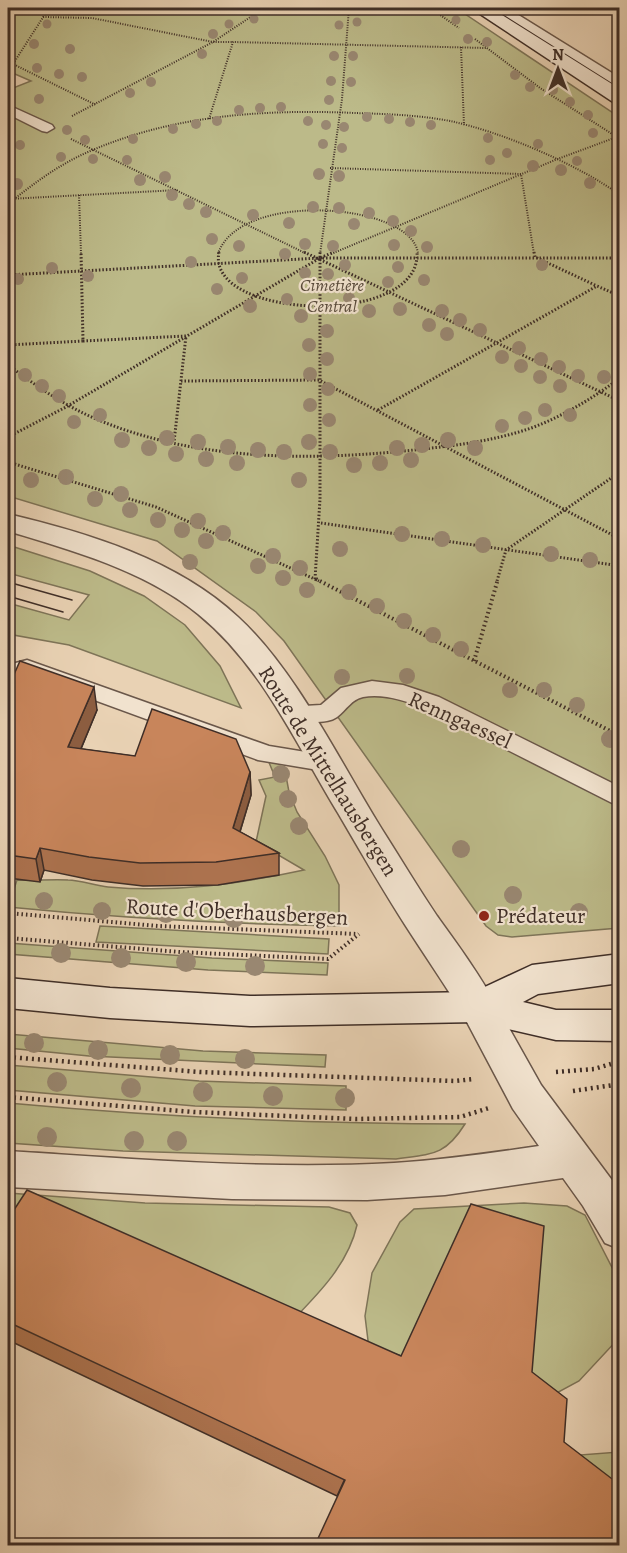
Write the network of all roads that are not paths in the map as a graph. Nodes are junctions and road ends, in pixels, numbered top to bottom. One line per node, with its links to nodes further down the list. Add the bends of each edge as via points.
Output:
1 (480, 8): 6 (street)
2 (499, 8): 5 (lane)
3 (518, 8): 4 (street)
4 (620, 72)
5 (620, 84)
6 (620, 98)
7 (8, 109): 8 (lane)
8 (47, 128)
9 (8, 522): 11 (street, Route de Mittelhausbergen, via 112,555 186,591 227,624 253,653)
10 (8, 678): 12 (lane, via 10,672 27,667 267,754)
11 (295, 713): 12 (street, Route de Mittelhausbergen); 13 (lane, Renngaessel, via 327,713 345,697 364,689 409,694)
12 (324, 763): 16 (street, Route de Mittelhausbergen)
13 (620, 798)
14 (620, 968): 16 (street, via 532,980)
15 (8, 993): 16 (street, via 250,1011)
16 (478, 1007): 17 (street, via 556,1025); 18 (street, Route de Mittelhausbergen, via 527,1097)
17 (620, 1026)
18 (574, 1159): 19 (street, via 462,1176 368,1182 263,1182); 20 (street, Route de Mittelhausbergen)
19 (8, 1169)
20 (620, 1230)

